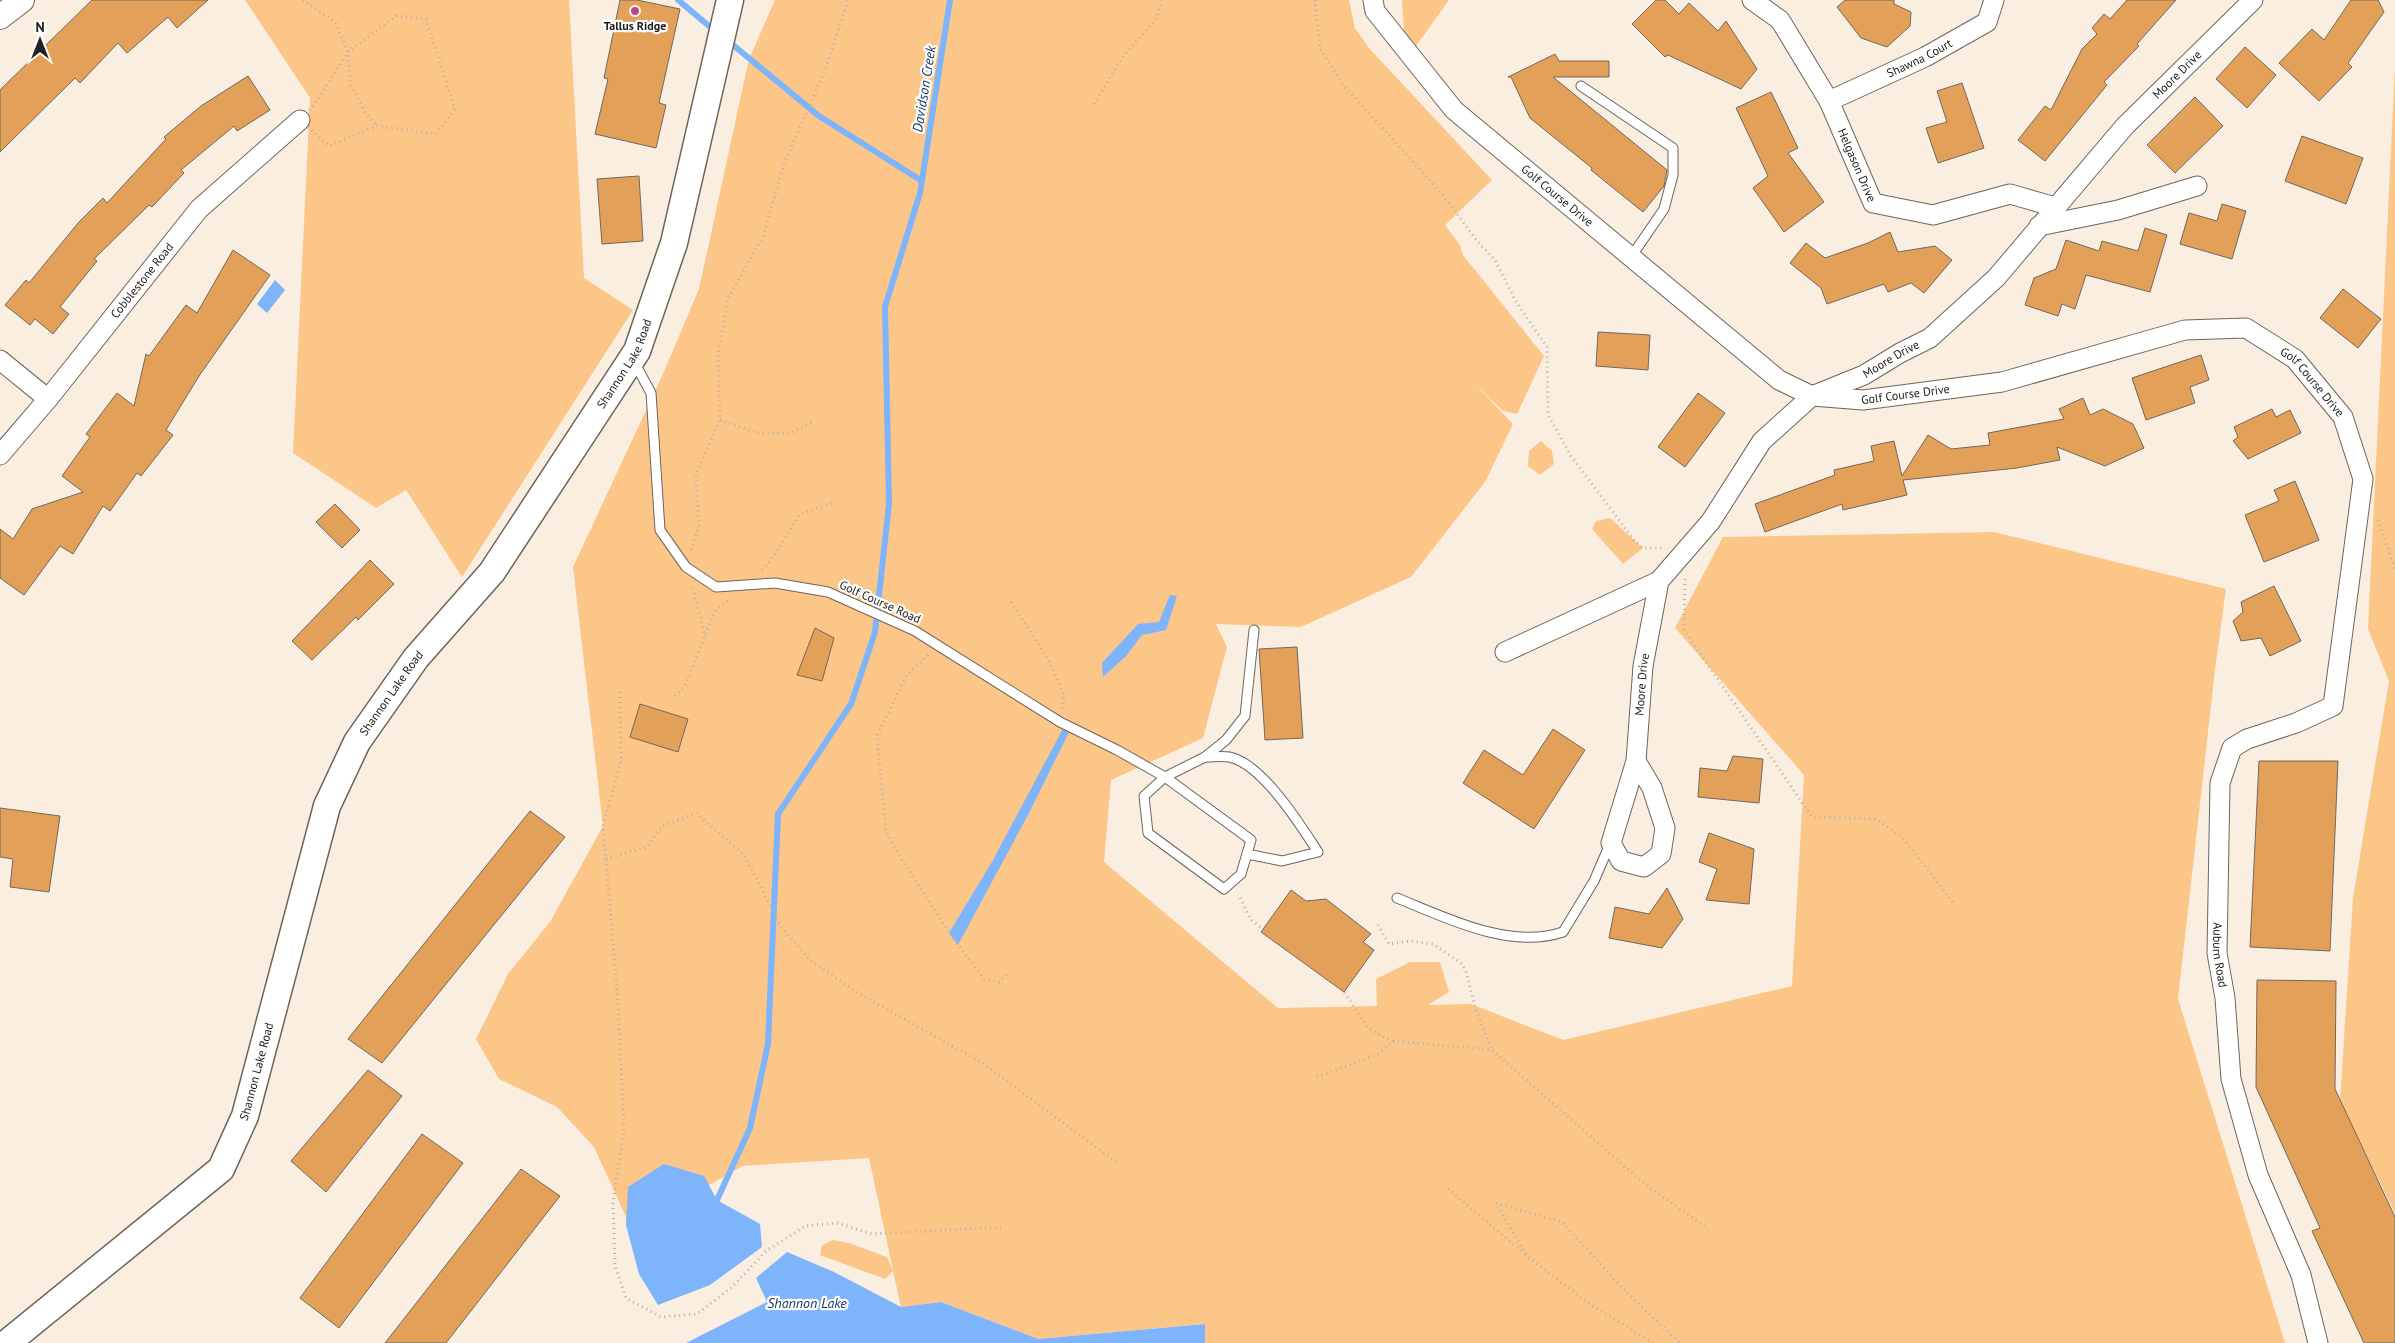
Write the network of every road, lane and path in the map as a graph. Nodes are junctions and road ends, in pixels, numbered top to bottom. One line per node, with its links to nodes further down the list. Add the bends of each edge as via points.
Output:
1 (22, 0): 11 (street)
2 (303, 0): 12 (path, via 335,22)
3 (730, 0): 22 (main road, Shannon Lake Road, via 674,244)
4 (848, 0): 26 (path, via 827,65 784,164 763,236 728,299 718,355)
5 (1162, 0): 15 (path, via 1156,19 1122,58)
6 (1315, 0): 30 (path, via 1320,49 1345,87 1444,196 1495,260 1515,300 1547,347 1548,415 1571,456 1643,548)
7 (1373, 0): 21 (street, Golf Course Drive, via 1375,11 1454,110)
8 (1752, 0): 14 (street, Helgason Drive, via 1780,20)
9 (1994, 0): 14 (street, Shawna Court, via 1987,22 1925,58)
10 (2253, 0): 19 (street, Moore Drive, via 2125,126)
11 (0, 17)
12 (348, 52): 16 (path, via 314,105); 17 (path, via 350,84 366,114); 17 (path, via 396,16 426,19 454,109 436,134)
13 (1581, 86): 21 (lane, via 1673,148 1672,175 1664,209)
14 (1829, 100): 19 (street, Helgason Drive, via 1873,203 1933,215 2010,194)
15 (1094, 104)
16 (300, 120): 17 (path, via 329,146); 25 (street, Cobblestone Road, via 199,209)
17 (377, 126)
18 (2197, 186): 20 (street, via 2118,210)
19 (2055, 207): 20 (street, Moore Drive)
20 (2039, 226): 24 (street, Moore Drive, via 1996,278 1930,338 1864,375)
21 (1631, 257): 24 (street, Golf Course Drive, via 1780,380)
22 (632, 358): 31 (lane, Golf Course Road, via 651,393 660,530); 64 (main road, Shannon Lake Road, via 492,572 416,658 357,742 327,806 245,1116 221,1169)
23 (0, 360): 25 (street)
24 (1812, 396): 30 (street, Moore Drive, via 1762,441 1712,522); 36 (street, Golf Course Drive, via 1863,400 2002,382 2185,330 2246,328 2295,359 2343,417 2349,435 2363,480)
25 (48, 399): 28 (street, Cobblestone Road)
26 (720, 420): 27 (path, via 758,434 791,434); 31 (path, via 696,474 699,526)
27 (812, 422)
28 (0, 455)
29 (2376, 516): 32 (path)
30 (1686, 549): 33 (street, Moore Drive); 51 (path, via 1684,630 1812,817 1876,819 1903,838)
31 (686, 567): 39 (lane, Golf Course Road, via 716,587 775,583 828,592 915,631)
32 (2395, 569)
33 (1659, 581): 40 (street); 44 (street, Moore Drive, via 1643,666)
34 (692, 585): 38 (path)
35 (1011, 602): 42 (path, via 1048,659 1064,695)
36 (2343, 622): 67 (street, Auburn Road, via 2333,706 2296,723 2247,739 2232,748 2220,783 2217,953 2225,998 2231,1079 2258,1176 2301,1275)
37 (1254, 630): 43 (lane, via 1245,716 1226,740)
38 (705, 637)
39 (938, 645): 42 (lane, Golf Course Road); 54 (path, via 906,676 877,736 886,831 954,940 984,979 1000,982)
40 (1505, 652)
41 (620, 692): 48 (path, via 621,760 603,826)
42 (1060, 722): 45 (lane, Golf Course Road)
43 (1205, 758): 45 (lane); 47 (lane, via 1230,758 1243,763 1280,795 1318,852 1282,861)
44 (1636, 761): 46 (street, Moore Drive); 46 (street, via 1652,788 1665,828 1661,854 1644,867 1620,861)
45 (1165, 777): 47 (lane, Golf Course Road, via 1251,840); 47 (lane, via 1144,796 1148,833 1224,890 1241,874)
46 (1611, 843): 50 (lane, via 1594,881 1563,932 1547,938 1530,939 1474,928)
47 (1247, 854)
48 (606, 859): 59 (path, via 647,848 662,826 696,813 745,856 781,927 811,961 856,992 981,1062); 61 (path, via 624,1128 613,1203 615,1266 626,1298 661,1317 697,1314 732,1287 766,1251 805,1226 837,1223 872,1234)
49 (1240, 898): 53 (path, via 1251,920)
50 (1396, 898)
51 (1955, 905)
52 (1378, 925): 57 (path, via 1389,944 1433,944 1461,963)
53 (1263, 929)
54 (1009, 972)
55 (1344, 992): 56 (path, via 1369,1029)
56 (1393, 1041): 57 (path); 58 (path, via 1379,1054)
57 (1492, 1050): 62 (path, via 1640,1180)
58 (1317, 1077)
59 (1119, 1164)
60 (1448, 1189): 63 (path)
61 (1001, 1227)
62 (1708, 1229)
63 (1527, 1256): 65 (path, via 1590,1304); 66 (path, via 1496,1203 1562,1222 1626,1292)
64 (7, 1343)
65 (1653, 1343)
66 (1680, 1343)
67 (2318, 1343)

